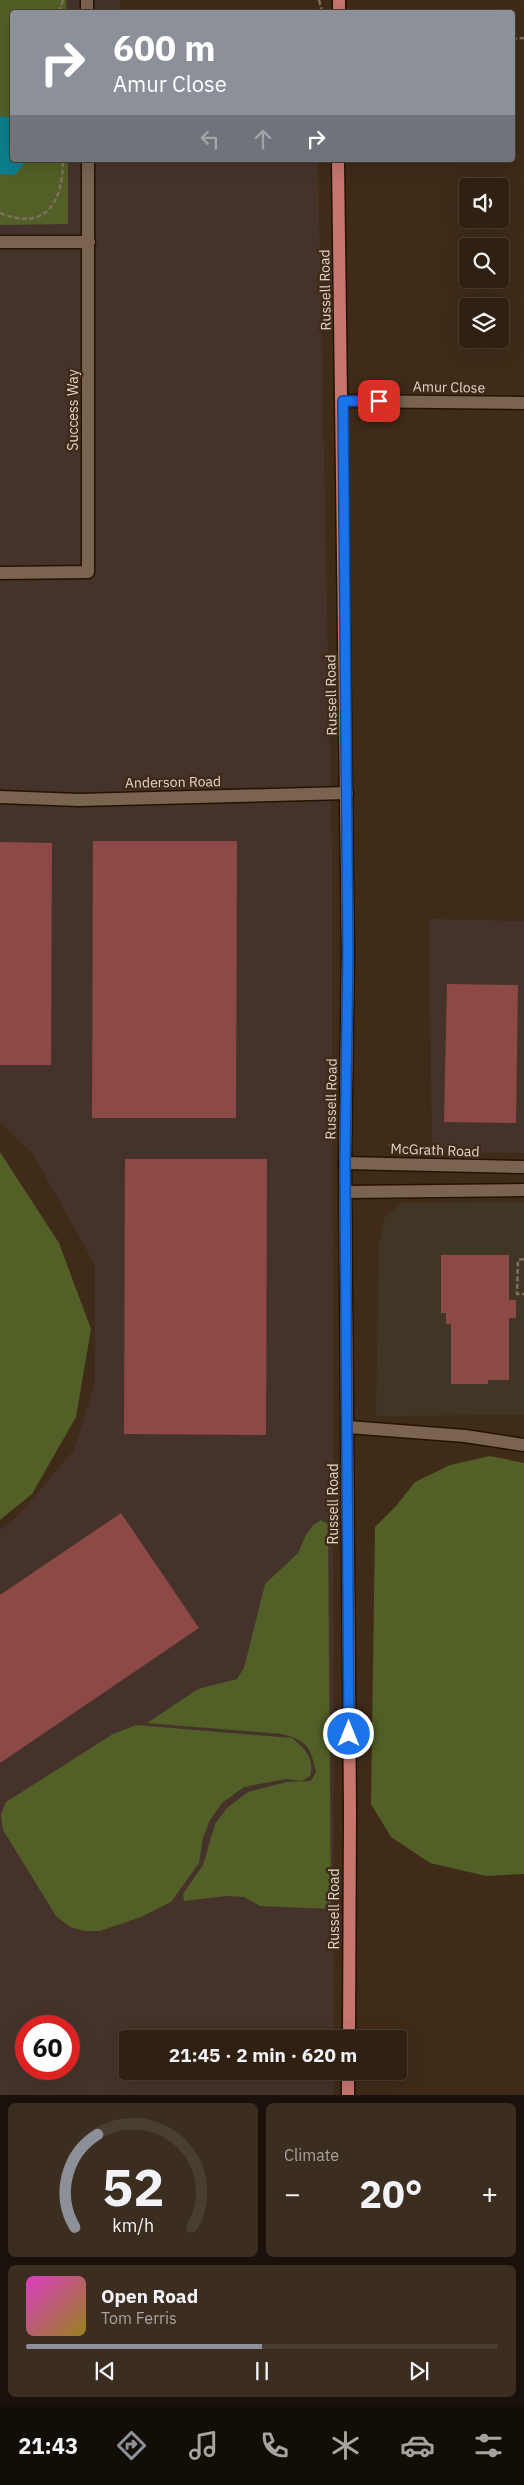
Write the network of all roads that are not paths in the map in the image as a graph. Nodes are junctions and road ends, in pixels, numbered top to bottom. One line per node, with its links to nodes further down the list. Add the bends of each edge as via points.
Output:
1 (88, 162): 4 (street, Success Way)
2 (338, 162): 5 (main road, Russell Road)
3 (0, 242): 4 (street)
4 (89, 242): 7 (street, Success Way, via 88,572)
5 (343, 401): 6 (street, Amur Close); 8 (main road, Russell Road)
6 (524, 403)
7 (0, 573)
8 (347, 794): 9 (street, Anderson Road, via 79,800); 10 (main road, Russell Road)
9 (0, 798)
10 (345, 1163): 11 (street, McGrath Road); 13 (main road, Russell Road)
11 (524, 1167)
12 (524, 1190): 13 (street)
13 (346, 1192): 14 (main road, Russell Road)
14 (348, 1427): 15 (street, via 465,1436); 16 (main road, Russell Road)
15 (524, 1445)
16 (349, 2030)
17 (348, 2080): 18 (main road)
18 (348, 2095)

